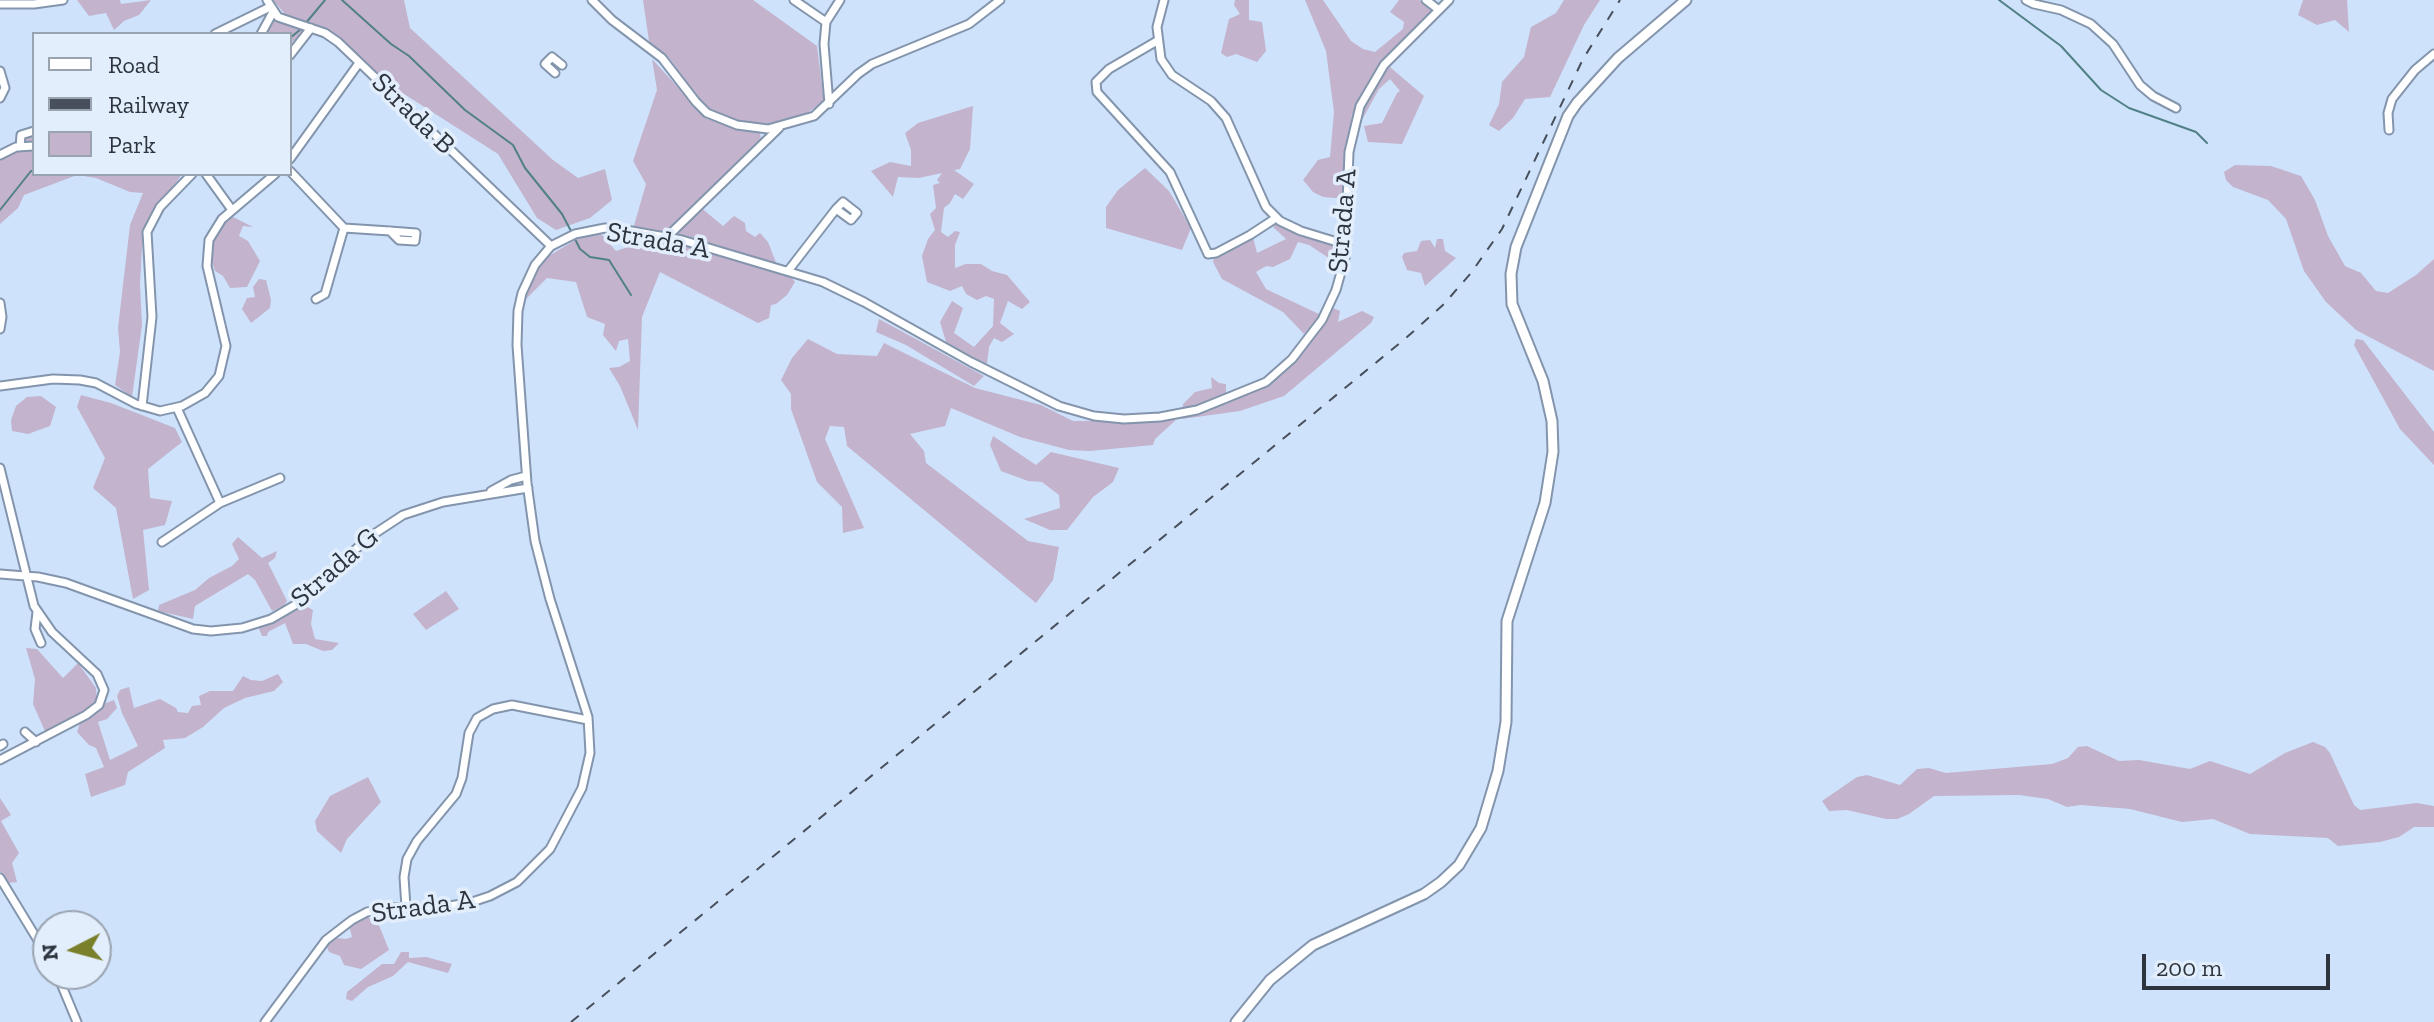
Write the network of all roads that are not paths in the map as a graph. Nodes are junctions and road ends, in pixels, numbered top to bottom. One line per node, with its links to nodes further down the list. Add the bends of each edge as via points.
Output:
1 (63, 0): 11 (street)
2 (592, 0): 28 (street, via 662,58 707,113 737,125)
3 (794, 0): 14 (street)
4 (840, 0): 14 (street)
5 (1000, 0): 26 (street, via 969,24 872,64)
6 (1164, 0): 18 (street)
7 (1426, 0): 13 (street)
8 (1449, 0): 13 (street, Strada A)
9 (1686, 0): 75 (main road, via 1618,58 1568,116 1516,247 1512,304 1543,381 1553,452 1542,512 1507,621 1506,722 1496,782 1481,828 1459,865 1441,882 1313,945 1270,980)
10 (2026, 0): 27 (street, via 2091,24 2113,44 2140,85)
11 (0, 4)
12 (270, 6): 15 (street, Strada B); 16 (street); 17 (street)
13 (1439, 10): 45 (street, Strada A, via 1384,65 1360,106 1349,152)
14 (826, 22): 26 (street)
15 (306, 27): 19 (street); 21 (street, Strada B, via 331,36)
16 (219, 32)
17 (262, 32)
18 (1157, 41): 41 (street, via 1172,75 1226,118 1258,194); 41 (street, via 1109,69 1096,82 1097,92 1170,172 1208,254)
19 (292, 52)
20 (2434, 54): 29 (street, via 2392,99)
21 (359, 63): 34 (street); 46 (street, Strada B)
22 (562, 65): 24 (street, via 552,57 545,64)
23 (0, 71): 25 (street, via 5,88)
24 (555, 73)
25 (0, 98)
26 (829, 104): 28 (street, via 811,118)
27 (2176, 108)
28 (779, 128): 44 (street)
29 (2389, 130)
30 (32, 132): 32 (street, via 21,135)
31 (32, 146): 32 (street)
32 (20, 147): 33 (street)
33 (0, 155)
34 (292, 156)
35 (292, 173): 42 (street)
36 (190, 176): 52 (street, via 156,212 147,232 152,317)
37 (207, 176): 40 (street)
38 (273, 176): 40 (street)
39 (836, 209): 47 (street)
40 (232, 210): 53 (street, via 212,233 207,256 225,337 224,361 209,389)
41 (1276, 218): 45 (street)
42 (344, 228): 43 (street); 48 (street, via 325,294)
43 (390, 231)
44 (667, 237): 46 (street, Strada A, via 595,229); 47 (street, Strada A)
45 (1347, 245): 47 (street, Strada A, via 1326,312 1280,372 1253,390 1218,403 1144,419 1109,418 1047,401 864,302)
46 (551, 246): 55 (street, Strada A, via 525,284 518,311)
47 (788, 271)
48 (316, 299)
49 (0, 303): 50 (street)
50 (0, 329)
51 (0, 386): 52 (street, via 80,380)
52 (142, 406): 53 (street)
53 (177, 408): 59 (street)
54 (0, 468): 62 (street)
55 (526, 476): 57 (street, Strada A); 58 (street, Strada G)
56 (280, 478): 59 (street)
57 (528, 488): 58 (street, Strada G); 65 (street, Strada A, via 543,576)
58 (486, 493): 62 (street, Strada G, via 394,520 295,605 242,628 184,627 66,583)
59 (220, 503): 60 (street)
60 (162, 542)
61 (0, 574): 62 (street, Strada G)
62 (26, 576): 63 (street)
63 (37, 612): 64 (street, via 35,629); 67 (street, via 97,674 104,690 97,708)
64 (41, 643)
65 (588, 720): 70 (street, Strada A, via 590,753 582,788 538,863 510,886 478,900); 70 (street, via 512,705 477,718 456,794 407,859)
66 (25, 732): 67 (street)
67 (36, 742): 68 (street)
68 (1, 758)
69 (0, 878): 71 (street)
70 (406, 907): 74 (street, Strada A, via 367,912 334,931)
71 (32, 931)
72 (64, 990): 73 (street)
73 (77, 1022)
74 (265, 1022)
75 (1236, 1022)

